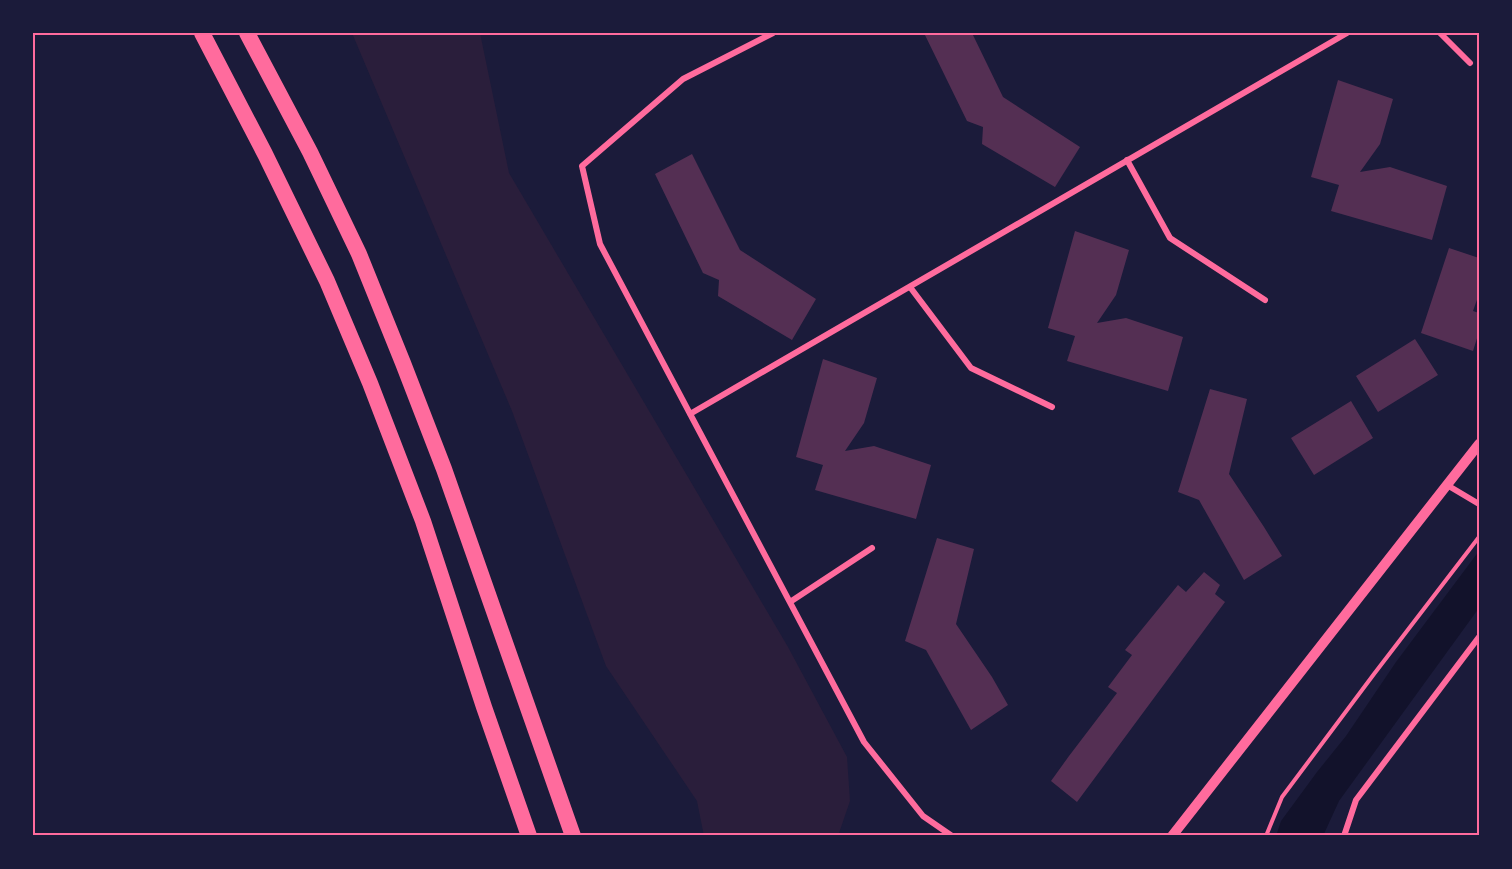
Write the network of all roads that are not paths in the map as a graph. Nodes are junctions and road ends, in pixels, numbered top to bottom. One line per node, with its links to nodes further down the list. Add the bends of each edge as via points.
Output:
1 (202, 33): 18 (highway, via 327,281 370,383 423,521)
2 (247, 33): 19 (highway, via 354,244 398,352 444,469)
3 (773, 33): 11 (street, via 683,79 582,166 600,244)
4 (1347, 33): 7 (street)
5 (1440, 33): 6 (street)
6 (1470, 63)
7 (1127, 160): 8 (street); 9 (street, via 1170,238)
8 (910, 287): 10 (street, via 971,368); 11 (street)
9 (1265, 300)
10 (1052, 406)
11 (690, 414): 16 (street)
12 (1479, 444): 13 (street)
13 (1447, 485): 14 (street); 21 (street)
14 (1479, 504)
15 (872, 548): 16 (street)
16 (790, 602): 20 (street, via 864,742 923,816)
17 (1479, 636): 22 (street, via 1356,800)
18 (529, 836)
19 (573, 836)
20 (952, 836)
21 (1172, 836)
22 (1344, 836)

